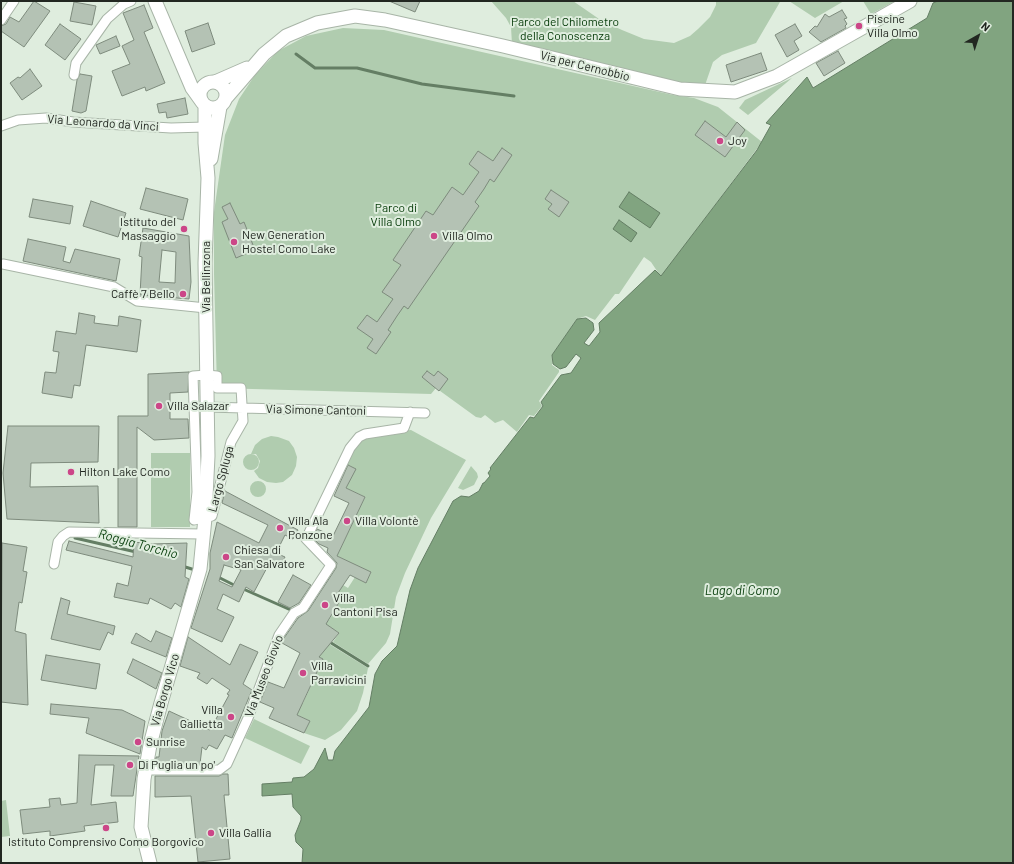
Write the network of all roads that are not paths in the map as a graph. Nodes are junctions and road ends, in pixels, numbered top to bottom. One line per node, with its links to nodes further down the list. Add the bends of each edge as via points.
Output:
1 (14, 1): 5 (street)
2 (131, 1): 8 (street, via 108,19 76,62)
3 (910, 1): 7 (main road, Via per Cernobbio, via 776,76 735,92 680,89 496,44 386,20 355,16 317,23 286,36)
4 (158, 2): 6 (main road)
5 (1, 20)
6 (183, 62): 9 (main road, via 204,81); 11 (main road, via 192,88)
7 (254, 65): 9 (main road, Via per Cernobbio); 10 (main road, Via per Cernobbio)
8 (74, 75)
9 (212, 82): 10 (main road, via 223,86); 11 (main road, via 201,90 200,97)
10 (223, 102): 11 (main road, via 212,108); 14 (main road, Via Bellinzona)
11 (203, 103): 13 (main road, Via Bellinzona)
12 (1, 126): 13 (street, Via Leonardo da Vinci, via 18,120 46,118 164,128)
13 (205, 127): 14 (main road, Via Bellinzona)
14 (208, 178): 16 (main road, Via Bellinzona)
15 (3, 264): 16 (street, via 114,286 137,300)
16 (206, 308): 17 (main road, Via Bellinzona)
17 (207, 375): 18 (main road, Largo Spluga); 19 (street, Largo Spluga, via 217,376 217,388 241,388); 22 (street, Largo Spluga, via 193,376 197,485 194,520)
18 (208, 407): 19 (street, Via Simone Cantoni); 22 (main road, Largo Spluga)
19 (242, 408): 20 (street, Via Simone Cantoni); 22 (street, Largo Spluga, via 243,421 231,442 212,516)
20 (410, 412): 21 (street, Via Simone Cantoni); 25 (street, Via Museo Giovio, via 404,428 365,434 350,448 306,539 331,565 303,608 294,612 280,634 248,718 227,764 219,770)
21 (425, 413)
22 (205, 518): 23 (main road, Via Borgo Vico)
23 (203, 534): 24 (street, via 69,532 58,542); 25 (main road, Via Borgo Vico, via 200,569 163,696)
24 (54, 564)
25 (145, 770): 26 (main road, Via Borgo Vico, via 141,827)
26 (150, 863)

